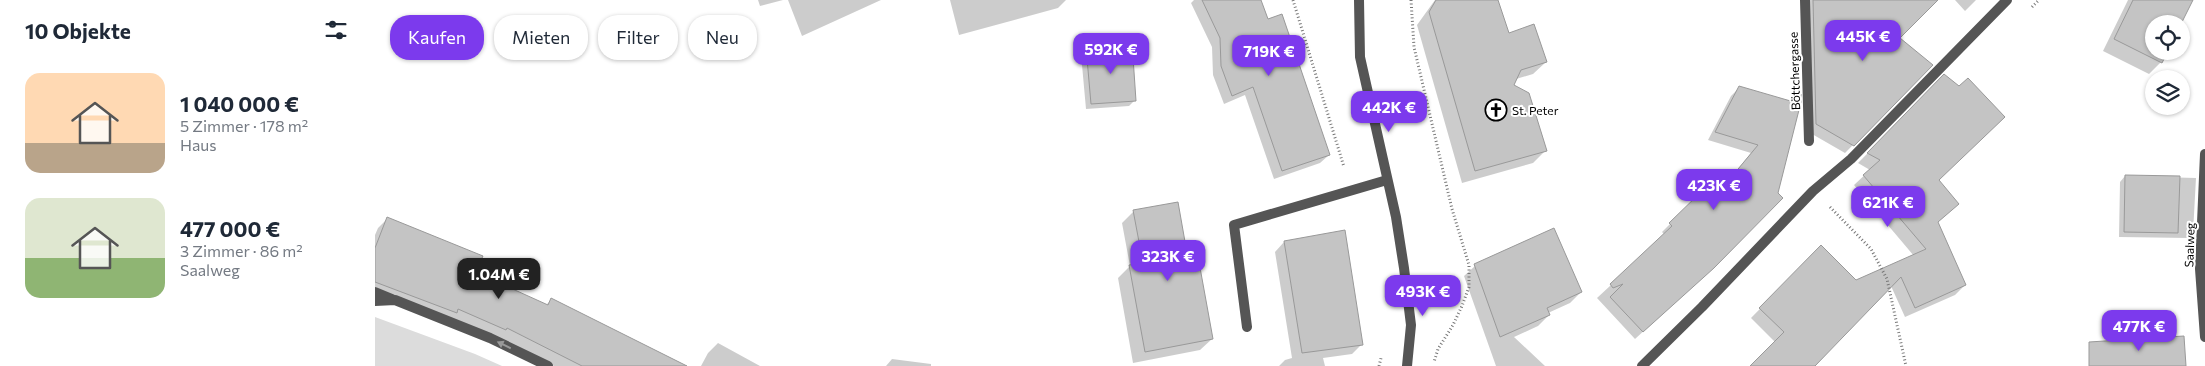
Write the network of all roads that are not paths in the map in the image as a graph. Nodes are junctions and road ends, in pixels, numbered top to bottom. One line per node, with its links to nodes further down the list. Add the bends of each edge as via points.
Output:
1 (1359, 0): 6 (street, via 1360,57)
2 (1805, 0): 4 (street, Böttchergasse)
3 (2007, 0): 14 (street, via 1851,160 1813,191)
4 (1809, 141)
5 (2205, 154): 11 (street, Saalweg, via 2201,269)
6 (1387, 180): 10 (street, via 1233,225); 13 (street, via 1402,255 1411,325)
7 (375, 292): 8 (street)
8 (395, 300): 9 (street); 12 (street, one-way to 8, via 490,338)
9 (375, 302)
10 (1247, 327)
11 (2205, 338)
12 (548, 366)
13 (1407, 366)
14 (1642, 366)

